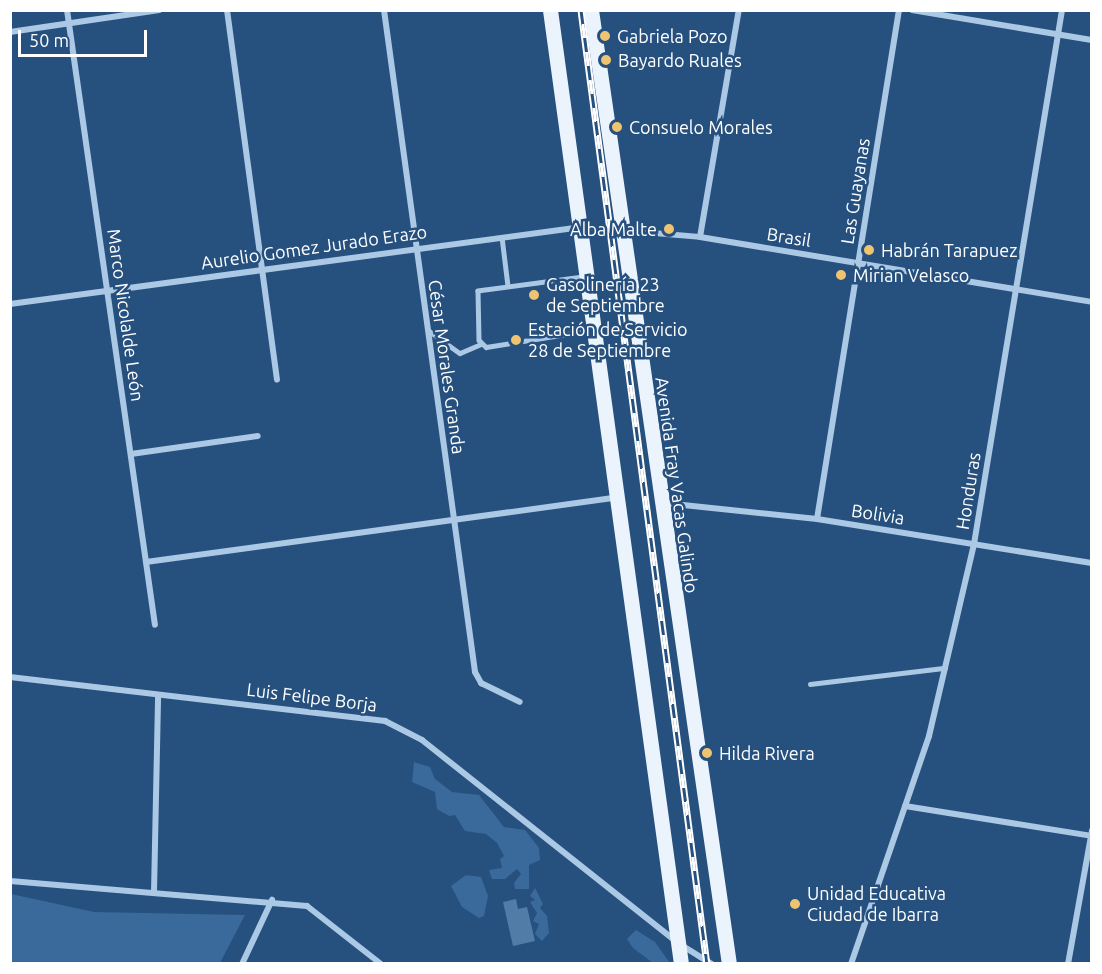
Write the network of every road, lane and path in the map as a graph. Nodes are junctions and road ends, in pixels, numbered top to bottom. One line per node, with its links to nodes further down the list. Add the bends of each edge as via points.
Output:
1 (68, 10): 11 (street, Marco Nicolalde León)
2 (159, 10): 11 (street)
3 (227, 10): 21 (street)
4 (384, 10): 19 (street, César Morales Granda)
5 (550, 10): 15 (main road)
6 (591, 10): 16 (main road, Avenida Fray Vacas Galindo)
7 (739, 10): 18 (street)
8 (899, 10): 20 (street, Las Guayanas)
9 (912, 10): 13 (street)
10 (1062, 10): 13 (street, Honduras)
11 (69, 24): 12 (street); 25 (street, Marco Nicolalde León)
12 (10, 32)
13 (1058, 34): 14 (street); 24 (street, Honduras)
14 (1092, 40)
15 (582, 227): 16 (street, Aurelio Gomez Jurado Erazo); 17 (street, Aurelio Gomez Jurado Erazo); 22 (main road)
16 (623, 230): 18 (street, Brasil); 35 (main road, Avenida Fray Vacas Galindo)
17 (502, 237): 19 (street, Aurelio Gomez Jurado Erazo); 23 (lane)
18 (700, 237): 20 (street, Brasil)
19 (416, 249): 21 (street, Aurelio Gomez Jurado Erazo); 28 (street, César Morales Granda)
20 (858, 263): 24 (street, Brasil); 36 (street, Las Guayanas)
21 (262, 270): 25 (street, Aurelio Gomez Jurado Erazo); 31 (street)
22 (588, 276): 23 (lane); 29 (main road)
23 (508, 286): 30 (lane, via 478,291)
24 (1016, 289): 26 (street, Brasil); 38 (street, Honduras)
25 (108, 291): 27 (street, Aurelio Gomez Jurado Erazo); 33 (street, Marco Nicolalde León)
26 (1092, 302)
27 (10, 304)
28 (427, 329): 30 (lane, via 460,353); 37 (street, César Morales Granda)
29 (595, 330): 30 (lane); 34 (main road)
30 (481, 344)
31 (277, 380)
32 (258, 436): 33 (street)
33 (131, 454): 39 (street, Marco Nicolalde León)
34 (616, 498): 37 (street); 52 (main road)
35 (659, 502): 36 (street, Bolivia); 57 (main road, Avenida Fray Vacas Galindo)
36 (817, 519): 38 (street, Bolivia)
37 (453, 523): 39 (street); 46 (street, César Morales Granda, via 475,672 481,683)
38 (974, 544): 40 (street, Bolivia); 42 (street, Honduras)
39 (146, 561): 41 (street, Marco Nicolalde León)
40 (1092, 563)
41 (155, 625)
42 (945, 668): 44 (lane); 47 (street, Honduras, via 929,736)
43 (10, 677): 45 (street, Luis Felipe Borja)
44 (810, 684)
45 (158, 695): 50 (street); 52 (street, Luis Felipe Borja, via 385,721 422,740)
46 (520, 702)
47 (905, 807): 48 (street); 58 (street, Honduras)
48 (1091, 834): 59 (street)
49 (10, 881): 50 (street)
50 (154, 892): 51 (street)
51 (272, 900): 53 (street); 54 (street, via 307,906)
52 (678, 943): 55 (main road); 56 (street, Luis Felipe Borja)
53 (242, 963)
54 (381, 963)
55 (681, 963)
56 (711, 963)
57 (729, 963)
58 (851, 963)
59 (1068, 963)

